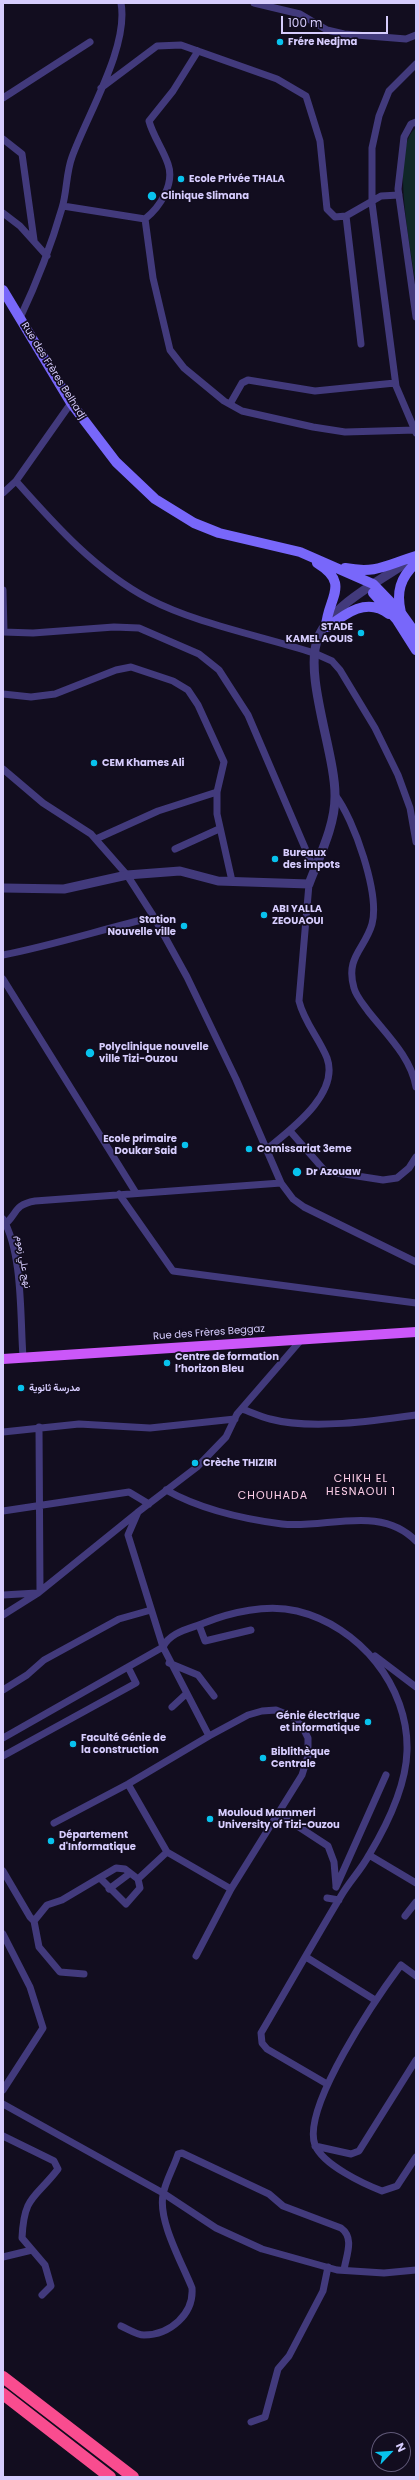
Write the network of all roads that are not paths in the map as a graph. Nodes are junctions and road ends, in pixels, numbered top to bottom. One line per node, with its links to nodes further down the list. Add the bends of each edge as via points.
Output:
1 (121, 3): 7 (street, via 121,29 111,66)
2 (254, 3): 3 (street, via 300,14 327,30 344,34 406,39)
3 (416, 35)
4 (90, 42): 8 (street)
5 (198, 51): 7 (street, via 181,45 157,46); 15 (street, via 277,79 306,96 320,141 327,209 335,217); 16 (street, via 149,121 154,138 168,165 168,183 164,198)
6 (415, 66): 12 (street, via 389,91 379,116 372,148)
7 (101, 88): 13 (street, via 71,160)
8 (3, 98)
9 (416, 122): 11 (street, via 407,130 404,137)
10 (3, 139): 17 (street, via 22,154)
11 (399, 195): 12 (street, via 381,196); 20 (street)
12 (372, 203): 15 (street); 23 (street)
13 (63, 206): 16 (street); 18 (street)
14 (3, 213): 17 (street)
15 (346, 216): 22 (street)
16 (145, 219): 25 (street, via 154,278 170,350 184,368)
17 (34, 240): 18 (street)
18 (47, 256): 21 (street)
19 (3, 290): 21 (main road, Rue des Frères Belhadj)
20 (416, 317)
21 (20, 318): 24 (main road, Rue des Frères Belhadj)
22 (361, 344)
23 (395, 383): 25 (street, via 315,391 248,380 242,383); 26 (street)
24 (71, 403): 27 (street); 29 (main road, Rue des Frères Belhadj, via 116,462 135,482 173,511 219,533)
25 (230, 404): 26 (street, via 242,411 264,417 345,432)
26 (416, 431)
27 (16, 481): 28 (street); 40 (street, via 72,542 114,577 149,599 191,616)
28 (3, 493)
29 (300, 552): 32 (main road, Rue des Frères Belhadj); 36 (main road, via 332,575 337,587)
30 (416, 556): 32 (main road, via 364,572); 33 (street)
31 (416, 563): 33 (street); 35 (main road, via 401,580)
32 (335, 566): 33 (main road, Rue des Frères Belhadj)
33 (373, 588): 35 (main road, Rue des Frères Belhadj); 36 (street, via 339,609)
34 (3, 590): 37 (street)
35 (399, 616): 36 (main road, via 370,606 351,611); 38 (main road); 39 (main road)
36 (327, 626): 40 (street, via 318,638)
37 (3, 632): 49 (street, via 139,628 198,654 219,670 248,715)
38 (416, 634)
39 (416, 650)
40 (314, 653): 44 (street, via 315,678); 47 (street, via 332,662 340,670 375,728 398,775 410,808)
41 (3, 694): 43 (street, via 31,697 55,694 116,670 131,667 173,681 188,690 198,704 220,751 224,762)
42 (3, 769): 46 (street, via 43,803)
43 (217, 792): 45 (street); 46 (street, via 158,811)
44 (335, 795): 49 (street, via 333,814); 57 (street, via 344,806 357,837 374,906 372,924 352,962 354,990 402,1053)
45 (219, 829): 48 (street); 51 (street)
46 (96, 839): 50 (street)
47 (416, 842)
48 (175, 849)
49 (314, 869): 52 (street)
50 (127, 875): 51 (street, via 180,871 218,882); 53 (street, via 64,889); 54 (street)
51 (232, 881): 52 (street)
52 (309, 884): 58 (street, via 299,1001 328,1060 329,1073 326,1087 318,1101)
53 (3, 888)
54 (154, 917): 55 (street, via 79,935 49,946); 59 (street, via 194,991)
55 (3, 955)
56 (3, 978): 62 (street)
57 (416, 1087)
58 (290, 1131): 59 (street); 60 (street, via 325,1171 383,1180 398,1178)
59 (267, 1150): 61 (street)
60 (416, 1157)
61 (281, 1182): 62 (street); 65 (street, via 293,1199 304,1207)
62 (136, 1193): 63 (street)
63 (120, 1194): 64 (street, via 23,1203); 66 (street, via 173,1271)
64 (4, 1223): 69 (street, نهج علي زموم, via 11,1240 16,1269)
65 (416, 1262)
66 (416, 1303)
67 (416, 1332): 68 (main road, Rue des Frères Beggaz)
68 (301, 1340): 69 (main road, Rue des Frères Beggaz); 71 (street)
69 (23, 1357): 70 (main road, Rue des Frères Beggaz)
70 (3, 1358)
71 (242, 1409): 72 (street, via 270,1420 305,1424 341,1424); 73 (street)
72 (416, 1415)
73 (235, 1419): 74 (street, via 150,1428 79,1424); 76 (street, via 226,1437 197,1467)
74 (40, 1427): 75 (street); 78 (street)
75 (3, 1432)
76 (166, 1490): 77 (street); 81 (street, via 190,1503 282,1524 340,1520 382,1522 400,1528)
77 (149, 1504): 78 (street, via 129,1492); 80 (street)
78 (39, 1506): 79 (street); 82 (street)
79 (3, 1511)
80 (138, 1512): 82 (street); 84 (street, via 128,1535)
81 (416, 1541)
82 (39, 1592): 83 (street); 85 (street)
83 (3, 1594)
84 (151, 1610): 89 (street); 93 (street, via 119,1619 44,1660 27,1675)
85 (3, 1615)
86 (199, 1625): 87 (street, via 205,1641); 88 (street, via 226,1614 273,1609 296,1611 342,1630); 89 (street, via 167,1639)
87 (251, 1630)
88 (362, 1646): 92 (street); 105 (street, via 390,1682 404,1729 407,1750 405,1771 394,1805)
89 (163, 1647): 90 (street); 91 (street)
90 (170, 1663): 94 (street); 95 (street, via 198,1675)
91 (128, 1667): 98 (street); 99 (street, via 136,1683)
92 (416, 1687)
93 (3, 1690)
94 (186, 1694): 96 (street); 97 (street)
95 (214, 1696)
96 (172, 1707)
97 (209, 1736): 101 (street); 102 (street, via 248,1715 262,1711 276,1710 291,1716 302,1726 308,1738 308,1756 302,1775)
98 (3, 1738)
99 (3, 1756)
100 (386, 1775): 111 (street)
101 (128, 1784): 103 (street); 104 (street)
102 (279, 1814): 111 (street, via 328,1846 334,1862); 112 (street)
103 (54, 1823)
104 (167, 1852): 109 (street); 112 (street)
105 (369, 1855): 110 (street); 115 (street)
106 (3, 1872): 118 (street)
107 (129, 1874): 108 (street, via 125,1869 116,1868); 109 (street); 113 (street)
108 (100, 1878): 113 (street); 118 (street, via 47,1905)
109 (138, 1879): 113 (street, via 140,1888 126,1904)
110 (416, 1883)
111 (336, 1887): 115 (street)
112 (231, 1889): 120 (street)
113 (109, 1890)
114 (327, 1898): 115 (street)
115 (340, 1898): 121 (street)
116 (416, 1902): 117 (street)
117 (405, 1916)
118 (34, 1921): 122 (street, via 39,1947 60,1972)
119 (3, 1934): 127 (street, via 30,1987 43,2028)
120 (196, 1956)
121 (306, 1957): 124 (street); 126 (street, via 261,2032 262,2043 267,2049)
122 (84, 1974)
123 (416, 1976): 124 (street, via 401,1965)
124 (375, 2000): 126 (street)
125 (416, 2060): 130 (street, via 360,2151 351,2154)
126 (328, 2084): 130 (street, via 316,2112 313,2134)
127 (3, 2090)
128 (3, 2104): 132 (street)
129 (3, 2136): 133 (street, via 54,2161 58,2169 27,2205 22,2238)
130 (315, 2146): 131 (street, via 330,2162 363,2184 382,2191 397,2186)
131 (416, 2157)
132 (163, 2193): 135 (street, via 216,2228 262,2249); 136 (street, via 178,2154 190,2156 269,2194 283,2206 342,2228 350,2240); 139 (street, via 162,2205 167,2228 193,2296 187,2311 172,2327 143,2335)
133 (32, 2250): 134 (street); 138 (street, via 45,2265 51,2286)
134 (3, 2257)
135 (328, 2267): 136 (street); 142 (street, via 323,2292 289,2356 278,2369 265,2417)
136 (344, 2270): 137 (street)
137 (416, 2270)
138 (42, 2295)
139 (121, 2326)
140 (3, 2377): 144 (highway)
141 (3, 2394): 143 (highway)
142 (251, 2422)
143 (110, 2477)
144 (133, 2477)

